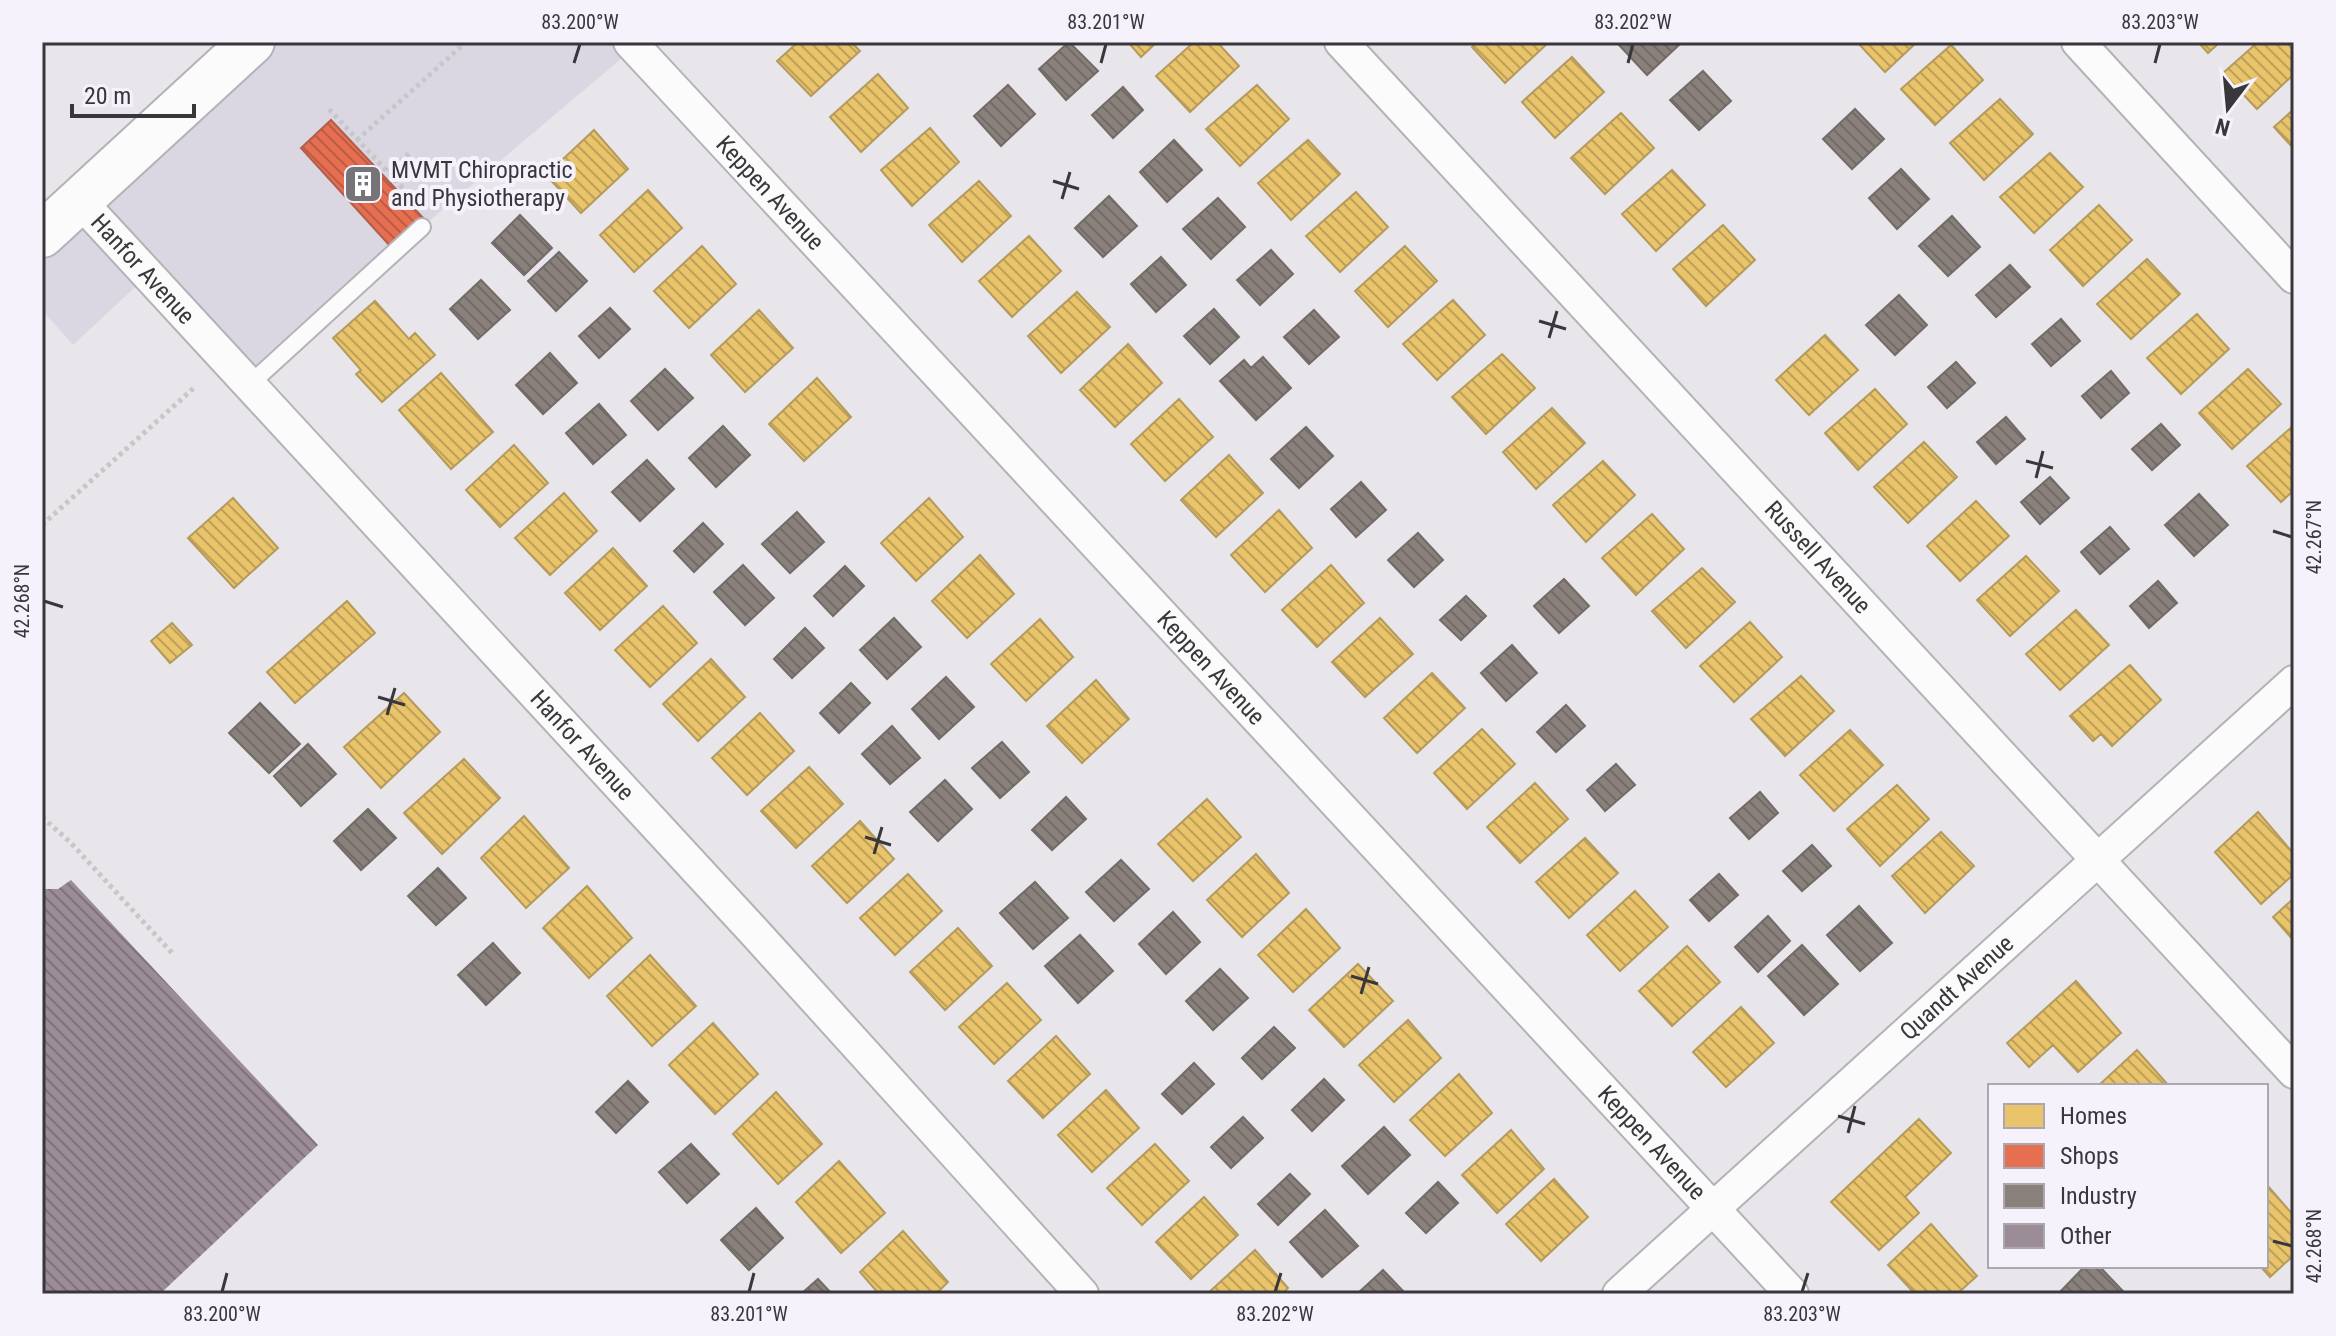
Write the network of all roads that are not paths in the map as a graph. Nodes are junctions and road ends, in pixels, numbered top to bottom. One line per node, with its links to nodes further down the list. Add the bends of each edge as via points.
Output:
1 (252, 42): 5 (main road)
2 (630, 42): 13 (street, Keppen Avenue)
3 (1341, 42): 11 (street, Russell Avenue)
4 (2078, 42): 8 (street)
5 (79, 200): 7 (main road); 9 (street, Hanfor Avenue)
6 (422, 227): 9 (lane)
7 (42, 235)
8 (2294, 277)
9 (249, 385): 14 (street, Hanfor Avenue)
10 (2294, 682): 11 (street, Quandt Avenue)
11 (2099, 860): 12 (street, Russell Avenue); 13 (street, Quandt Avenue)
12 (2294, 1072)
13 (1714, 1209): 15 (street, Quandt Avenue); 16 (street, Keppen Avenue)
14 (1082, 1294)
15 (1619, 1294)
16 (1792, 1294)

